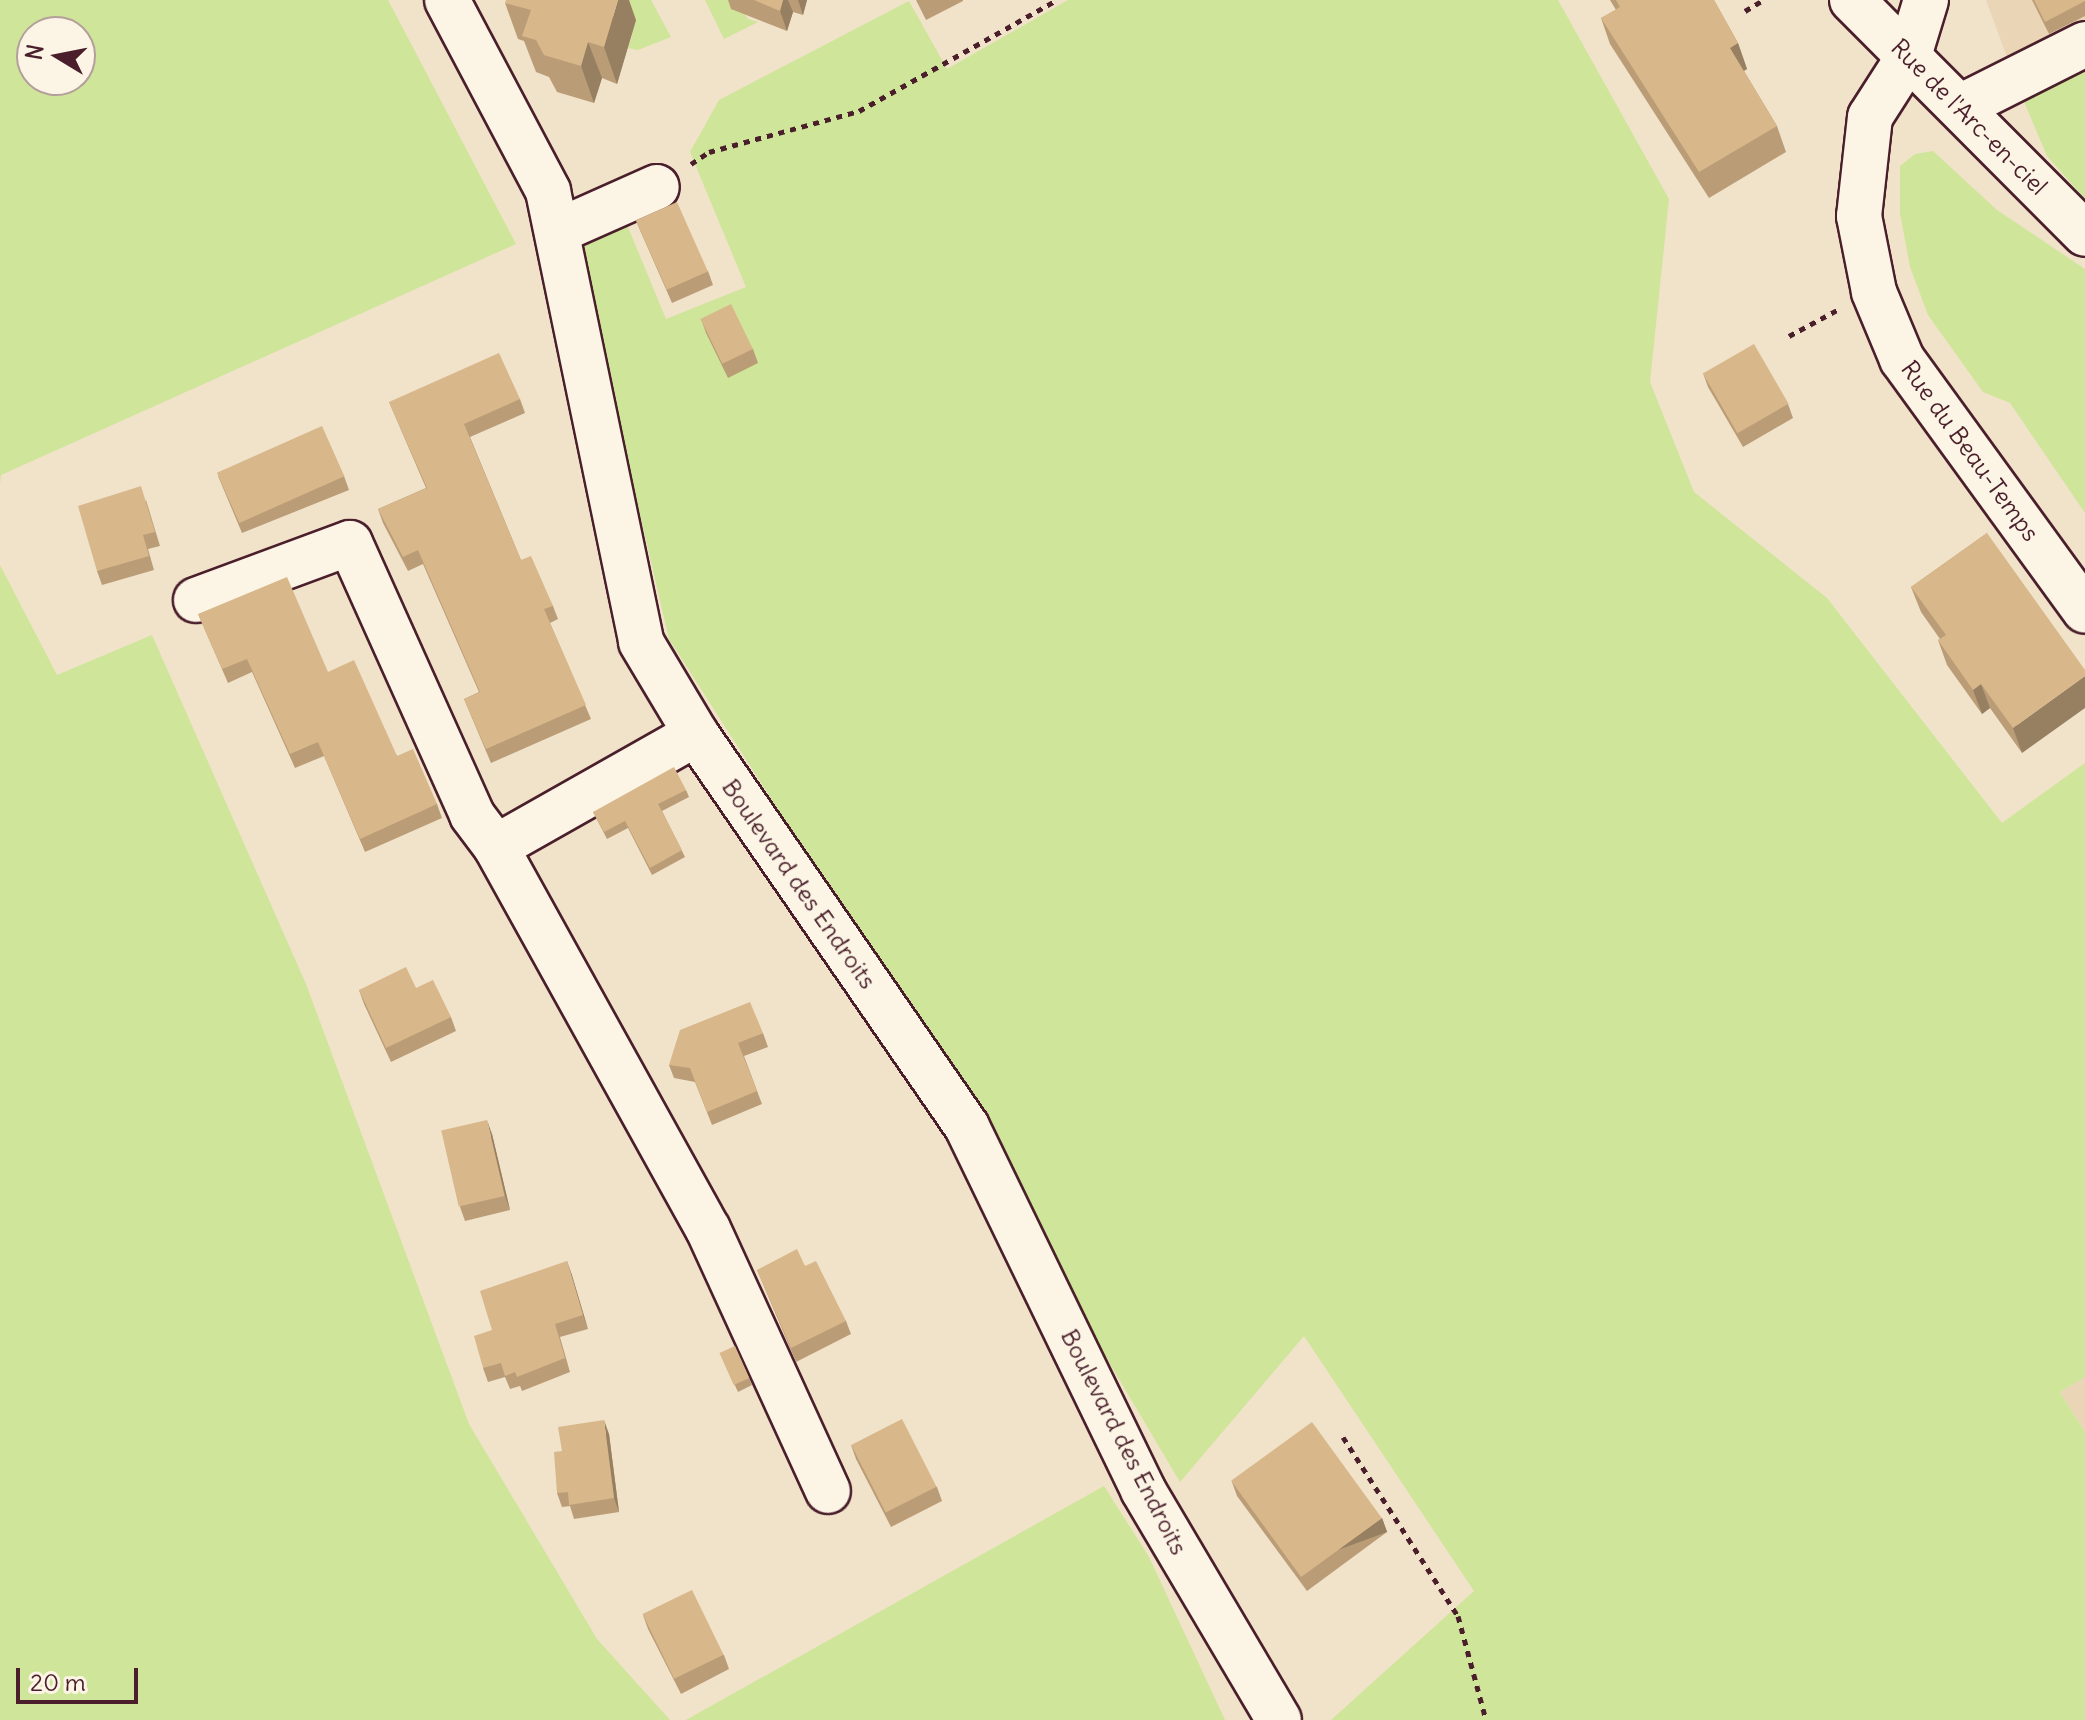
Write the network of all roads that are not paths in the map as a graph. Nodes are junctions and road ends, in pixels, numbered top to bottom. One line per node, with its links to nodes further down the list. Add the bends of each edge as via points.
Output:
1 (447, 0): 8 (street, Boulevard des Endroits, via 548,191)
2 (1852, 0): 5 (street, Rue de l'Arc-en-ciel)
3 (1926, 0): 5 (street, Rue du Beau-Temps)
4 (2085, 44): 6 (street)
5 (1909, 56): 6 (street, Rue de l'Arc-en-ciel); 11 (street, Rue du Beau-Temps, via 1870,117 1859,216 1874,292 1902,359)
6 (1960, 107): 9 (street, Rue de l'Arc-en-ciel)
7 (657, 187): 8 (street)
8 (558, 231): 12 (street, Boulevard des Endroits, via 641,642)
9 (2085, 234)
10 (196, 600): 13 (street, via 350,543 472,815)
11 (2085, 611)
12 (696, 734): 13 (street); 15 (street, Boulevard des Endroits, via 967,1127 1143,1490)
13 (496, 847): 14 (street, via 708,1229)
14 (828, 1491)
15 (1279, 1720)

